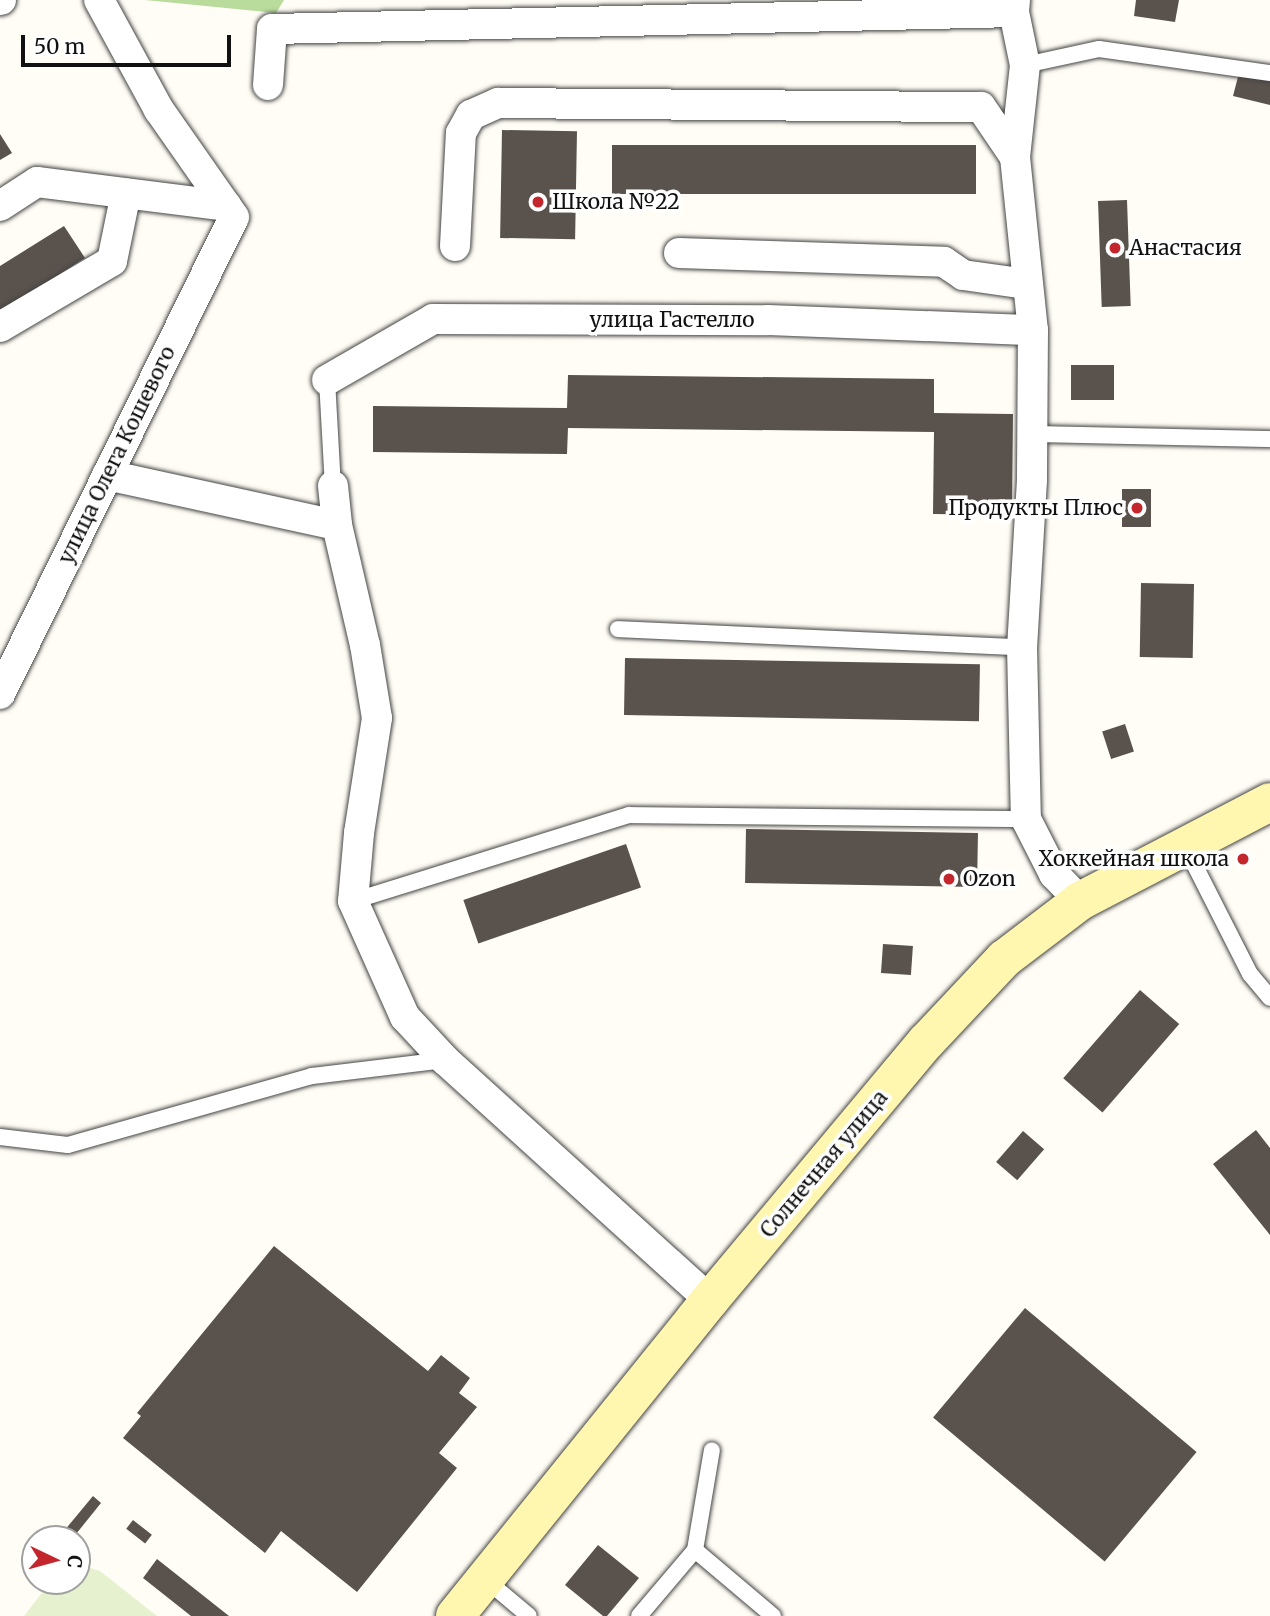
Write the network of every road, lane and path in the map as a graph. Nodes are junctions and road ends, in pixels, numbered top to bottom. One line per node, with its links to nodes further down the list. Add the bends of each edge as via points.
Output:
1 (99, 0): 9 (street, via 159,110)
2 (1014, 6): 3 (street); 5 (street, via 272,29)
3 (1026, 65): 4 (lane, via 1099,49); 6 (street)
4 (1270, 73)
5 (268, 85)
6 (1015, 157): 10 (street, via 981,107 498,103 471,115 461,133); 12 (street)
7 (126, 193): 8 (street, via 37,182); 9 (street); 13 (street, via 112,261)
8 (0, 206)
9 (230, 212): 18 (street, улица Олега Кошевого)
10 (455, 246)
11 (679, 253): 12 (street, via 944,262 963,275)
12 (1027, 285): 14 (street)
13 (0, 327)
14 (1033, 330): 15 (street, улица Гастелло, via 768,320 433,319); 16 (street)
15 (327, 380): 19 (lane)
16 (1032, 433): 17 (lane); 22 (street)
17 (1270, 439)
18 (107, 475): 20 (street); 23 (street, улица Олега Кошевого)
19 (332, 486): 20 (street)
20 (337, 525): 27 (street, via 377,718)
21 (618, 629): 22 (lane)
22 (1022, 647): 25 (street)
23 (0, 694)
24 (1270, 802): 26 (street, Солнечная улица)
25 (1026, 819): 27 (lane, via 629,815); 28 (street, via 1054,874)
26 (1185, 848): 28 (street, Солнечная улица); 29 (lane, via 1250,974)
27 (353, 901): 30 (street, via 405,1017)
28 (1080, 901): 32 (street, Солнечная улица, via 1004,960 926,1042)
29 (1270, 998)
30 (445, 1060): 31 (lane, via 312,1076 68,1145); 32 (street)
31 (0, 1137)
32 (710, 1300): 35 (street, Солнечная улица)
33 (712, 1450): 34 (lane)
34 (695, 1550): 38 (lane); 39 (lane)
35 (485, 1579): 36 (street, Солнечная улица); 37 (lane)
36 (455, 1616)
37 (529, 1616)
38 (639, 1616)
39 (773, 1616)

